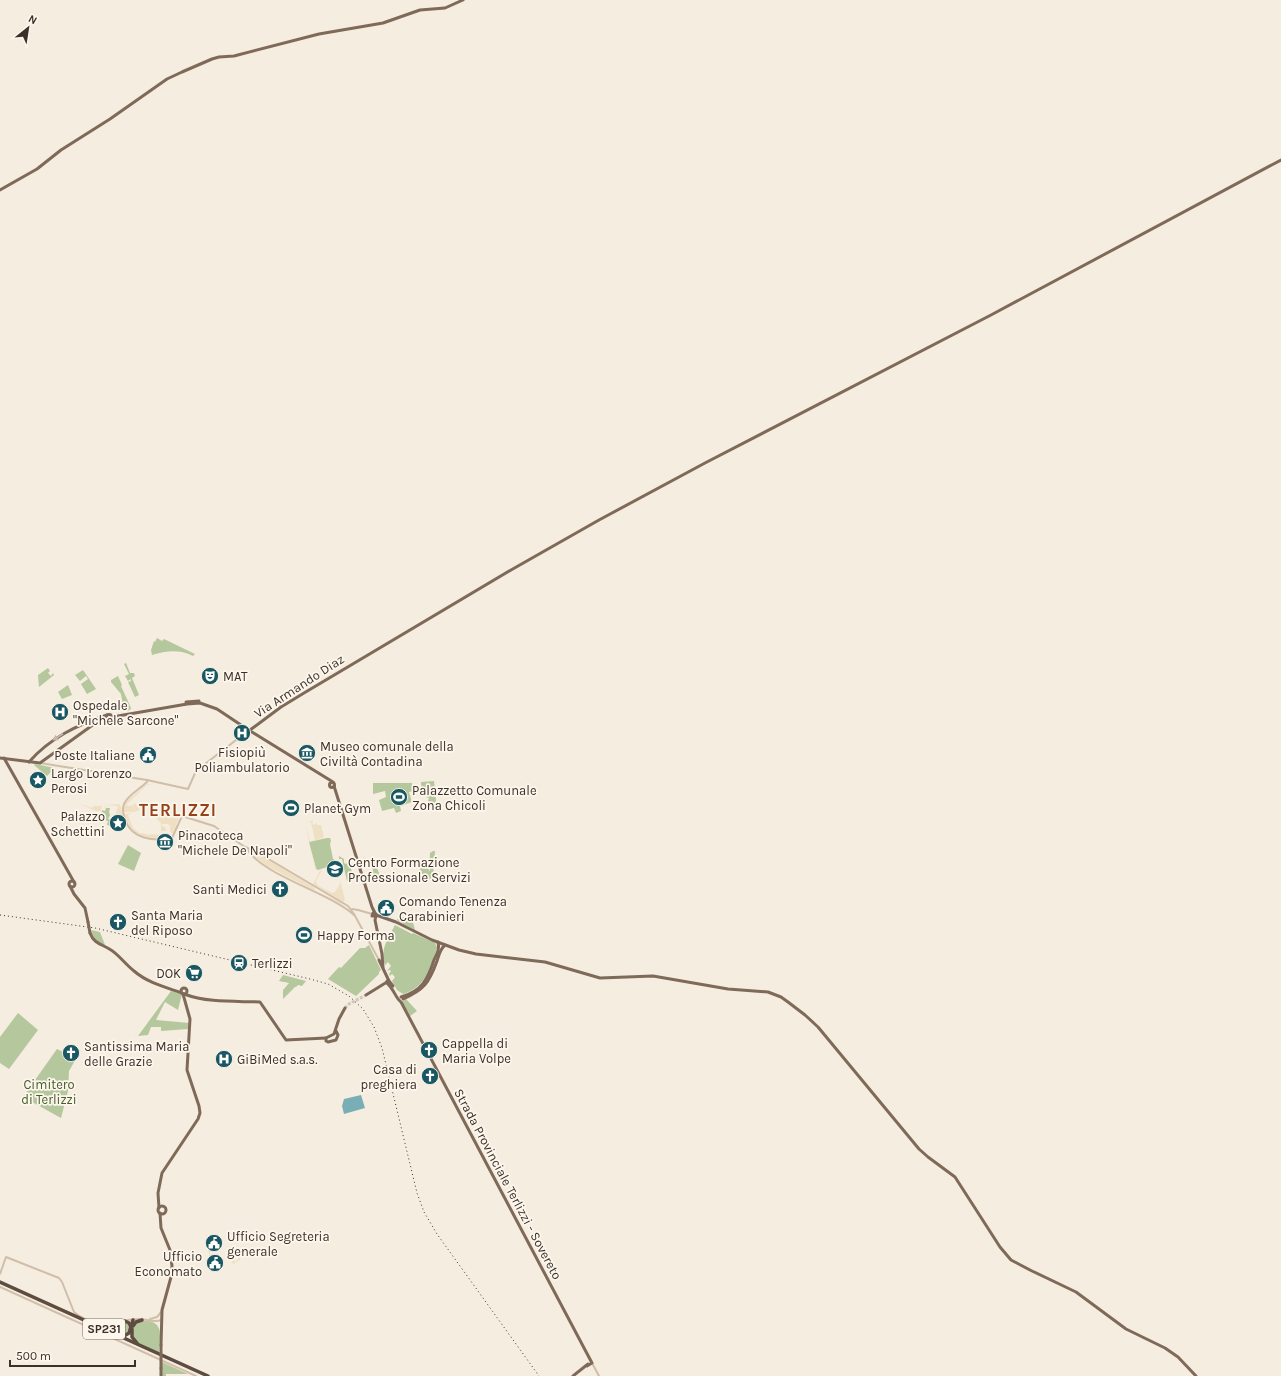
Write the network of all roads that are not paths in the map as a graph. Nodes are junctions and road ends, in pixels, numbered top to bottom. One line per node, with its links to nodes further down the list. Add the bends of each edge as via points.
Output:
1 (463, 0): 3 (main road, via 445,8 420,10 383,23 319,34 234,56 212,59 167,80 61,150 37,169)
2 (1281, 160): 7 (main road, Via Armando Diaz, via 599,520 281,707)
3 (0, 190)
4 (109, 716): 5 (main road); 6 (main road); 7 (main road, via 200,701 218,707)
5 (96, 719): 6 (main road); 9 (main road, one-way to 9, via 65,732)
6 (101, 719): 12 (main road)
7 (250, 730): 13 (street, Via Armando Diaz, via 196,771 188,789); 22 (main road, Strada Provinciale Terlizzi - Sovereto, via 325,777 332,785)
8 (2, 758): 10 (main road); 28 (main road, bridge, via 70,875 75,885 72,886 73,893 85,908 90,933 96,942 111,950 141,976)
9 (33, 758): 10 (main road); 11 (main road)
10 (29, 762): 11 (main road)
11 (34, 762): 12 (main road)
12 (40, 763): 13 (street)
13 (147, 780): 14 (street, via 126,800 122,808 126,823 132,831 150,839 172,838 182,816 214,826)
14 (245, 846): 15 (street); 16 (street)
15 (251, 848): 16 (street); 17 (street)
16 (248, 852): 18 (street, via 266,867)
17 (344, 904): 18 (street); 19 (street)
18 (341, 906): 20 (street)
19 (347, 906): 20 (street); 21 (street)
20 (346, 909): 21 (street); 23 (street)
21 (351, 910): 22 (street); 23 (street)
22 (374, 915): 24 (main road, via 396,922); 26 (main road, Strada Provinciale Terlizzi - Sovereto)
23 (355, 916): 26 (street)
24 (438, 942): 25 (main road); 30 (main road, via 428,978 414,991)
25 (445, 944): 30 (main road, via 440,950 430,979 418,991); 57 (main road, via 501,958 545,962 600,978 659,977 728,989 768,992 781,997 818,1027 919,1149 955,1177 1005,1254 1017,1264 1081,1295 1126,1328 1170,1351)
26 (379, 957): 27 (main road, Strada Provinciale Terlizzi - Sovereto)
27 (388, 982): 29 (main road); 30 (main road, Strada Provinciale Terlizzi - Sovereto)
28 (183, 992): 31 (main road, via 191,996 229,1001 260,1002 286,1040 333,1036); 32 (main road, via 190,1018 188,1072 200,1113 162,1173)
29 (366, 995)
30 (400, 998): 50 (main road, Strada Provinciale Terlizzi - Sovereto)
31 (345, 1008)
32 (159, 1202): 33 (main road); 34 (main road)
33 (163, 1206): 34 (main road); 35 (main road, via 166,1210)
34 (159, 1208): 35 (main road)
35 (161, 1213): 38 (main road, via 161,1228 170,1250 172,1266)
36 (0, 1274): 44 (street, via 6,1257 9,1258 60,1279 77,1315 99,1323)
37 (0, 1285): 47 (highway, SP231); 52 (street); 53 (highway, SP231)
38 (162, 1310): 39 (street); 40 (main road)
39 (157, 1317): 40 (street); 43 (street)
40 (162, 1319): 45 (street); 48 (main road)
41 (133, 1320): 42 (street); 44 (street); 46 (highway, SP231)
42 (142, 1320): 43 (street); 46 (highway, SP231)
43 (149, 1320): 45 (street)
44 (124, 1321): 46 (highway, SP231)
45 (155, 1321): 48 (street)
46 (132, 1326): 47 (highway, SP231, via 129,1333 123,1336); 49 (highway, SP231, via 134,1340)
47 (101, 1328): 49 (highway, SP231)
48 (161, 1328): 51 (main road, bridge)
49 (152, 1351): 54 (highway, SP231)
50 (591, 1362): 55 (main road); 56 (street, Strada Provinciale Terlizzi - Sovereto)
51 (161, 1376)
52 (196, 1376)
53 (202, 1376)
54 (208, 1376)
55 (573, 1376)
56 (598, 1376)
57 (1196, 1376)

